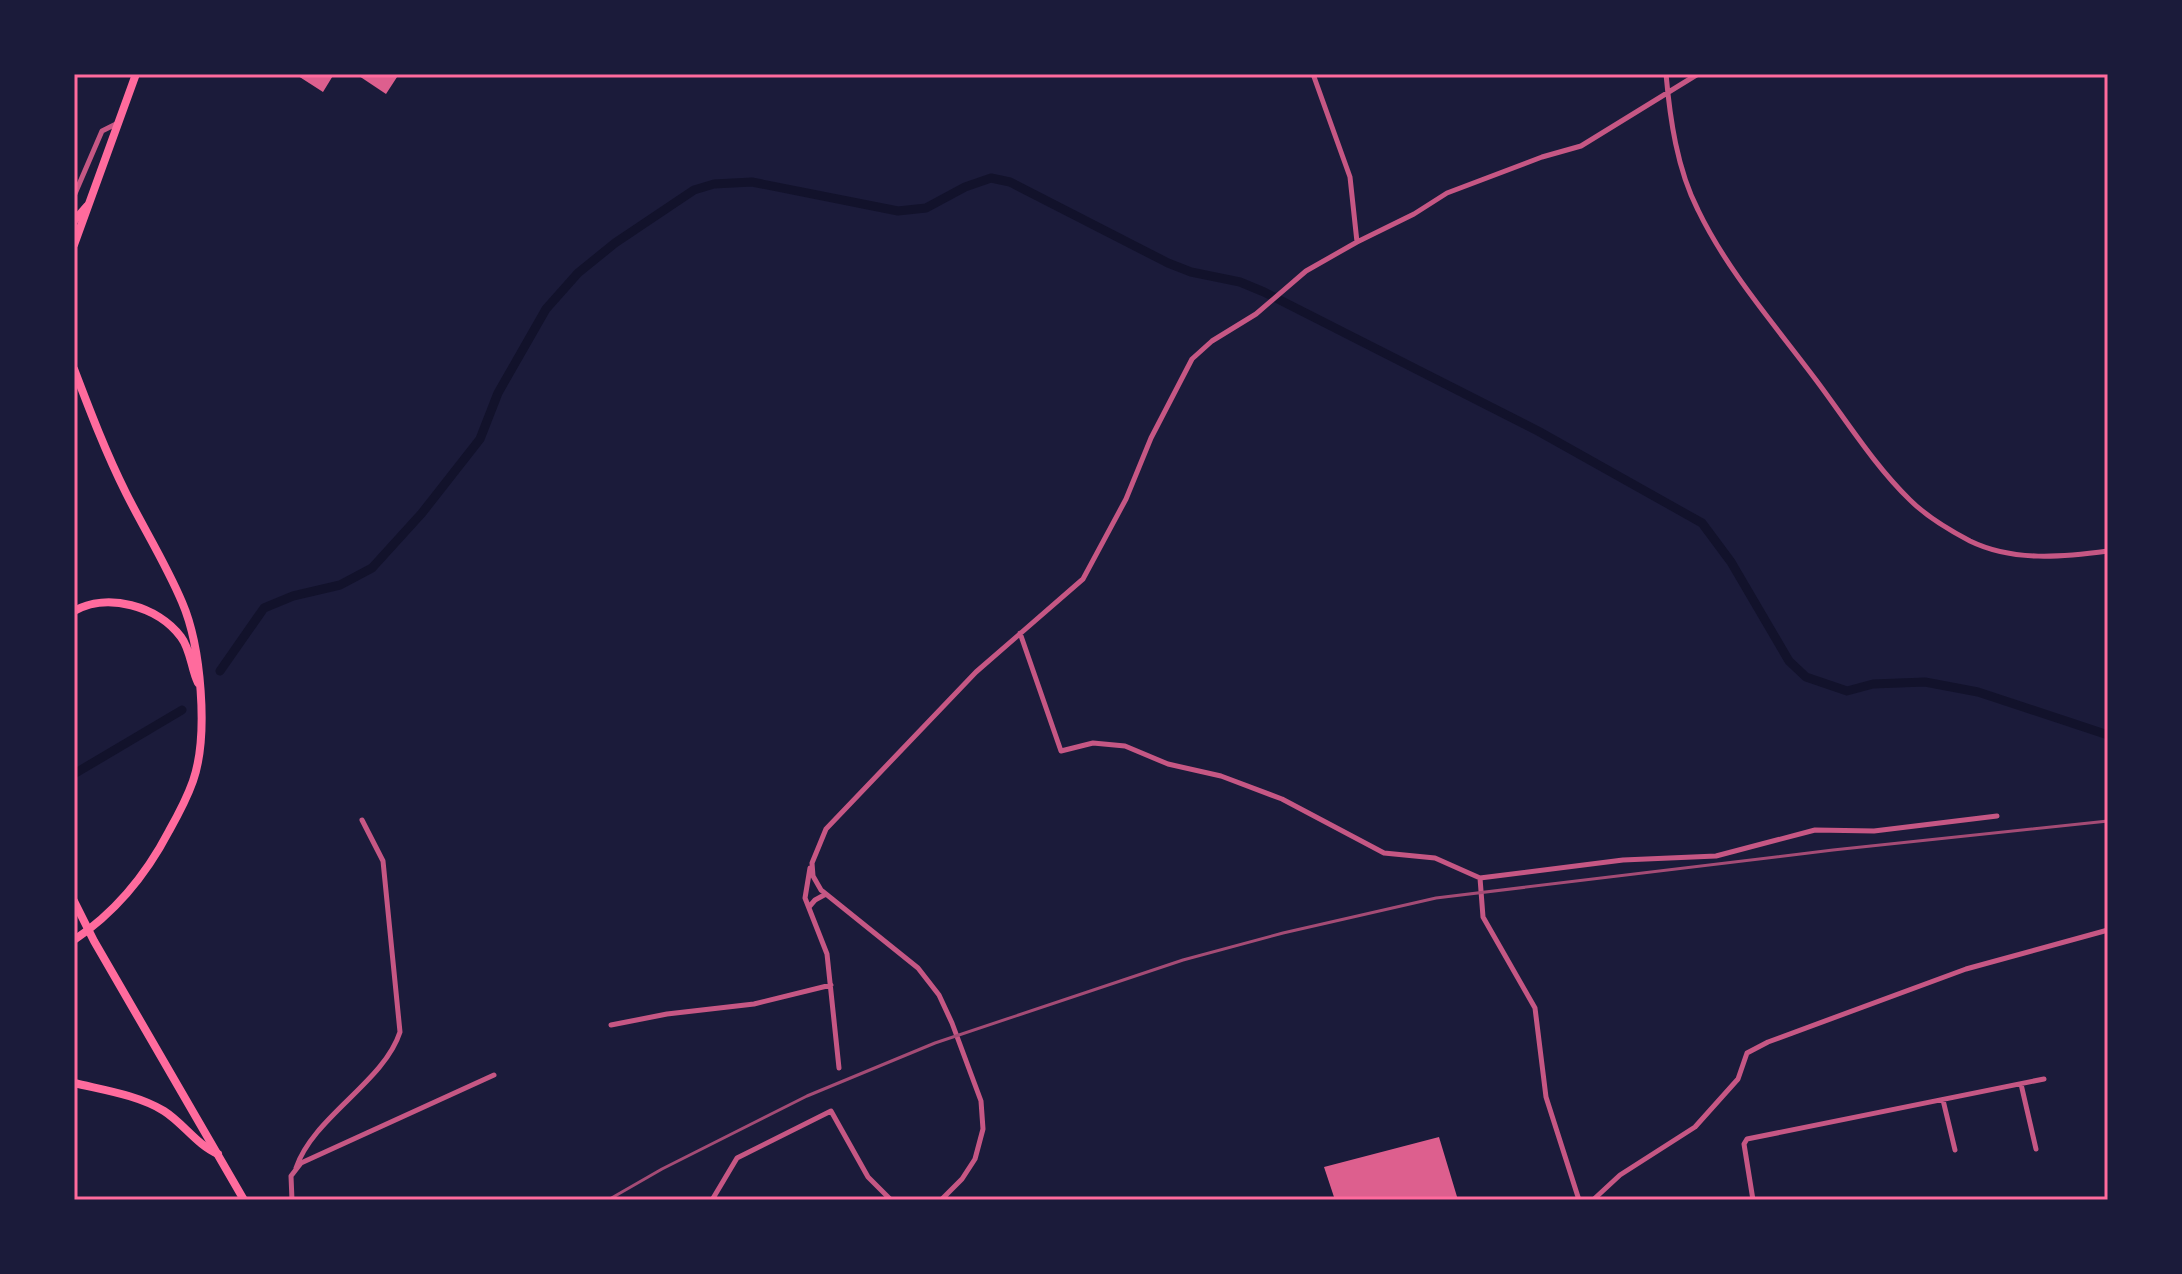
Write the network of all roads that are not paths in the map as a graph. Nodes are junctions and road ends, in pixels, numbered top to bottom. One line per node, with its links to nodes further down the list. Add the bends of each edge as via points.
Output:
1 (136, 74): 6 (main road)
2 (1313, 74): 10 (street, via 1350,177)
3 (1666, 74): 5 (street)
4 (1698, 74): 5 (street)
5 (1668, 92): 10 (street, via 1581,146 1447,193); 13 (street, via 1687,182 1712,237 1896,486 1940,524 1973,543 2011,554 2051,557)
6 (118, 122): 7 (street, via 102,131); 8 (main road)
7 (74, 196)
8 (87, 206): 9 (main road); 11 (main road)
9 (74, 221)
10 (1357, 242): 15 (street, via 1306,271 1192,359 1083,579)
11 (74, 245)
12 (74, 369): 16 (main road, via 125,491 182,600 197,647)
13 (2108, 551)
14 (74, 611): 16 (main road, via 107,602 149,612 182,637)
15 (1020, 633): 19 (street, via 826,829); 20 (street, via 1061,751 1093,743 1125,746 1271,795 1384,853 1435,858)
16 (200, 688): 25 (main road, via 194,780 175,821 134,887)
17 (1997, 816): 20 (street, via 1874,831 1815,830 1716,856 1623,860)
18 (362, 820): 37 (street, via 383,861 400,1032 371,1075 312,1139)
19 (812, 863): 21 (street, via 813,876); 23 (street)
20 (1480, 878): 43 (street, via 1486,924 1535,1008 1546,1097)
21 (826, 894): 23 (street); 42 (street, via 918,968 952,1023 981,1101 983,1129 975,1159)
22 (74, 901): 36 (main road)
23 (808, 908): 26 (street, via 827,954)
24 (2108, 930): 44 (street, via 1966,969 1747,1053 1738,1079 1695,1127 1620,1175)
25 (74, 940)
26 (831, 985): 27 (street, via 754,1004); 28 (street)
27 (611, 1025)
28 (839, 1068)
29 (494, 1075): 37 (street)
30 (2044, 1079): 32 (street)
31 (74, 1083): 36 (main road, via 164,1111)
32 (2021, 1084): 33 (street); 34 (street)
33 (1943, 1100): 35 (street); 45 (street, via 1747,1139)
34 (2036, 1149)
35 (1955, 1150)
36 (218, 1154): 39 (main road)
37 (296, 1168): 38 (street)
38 (290, 1199)
39 (244, 1200)
40 (712, 1200): 41 (street, via 737,1158 831,1111 868,1177)
41 (891, 1200)
42 (941, 1200)
43 (1579, 1200)
44 (1593, 1200)
45 (1753, 1200)

